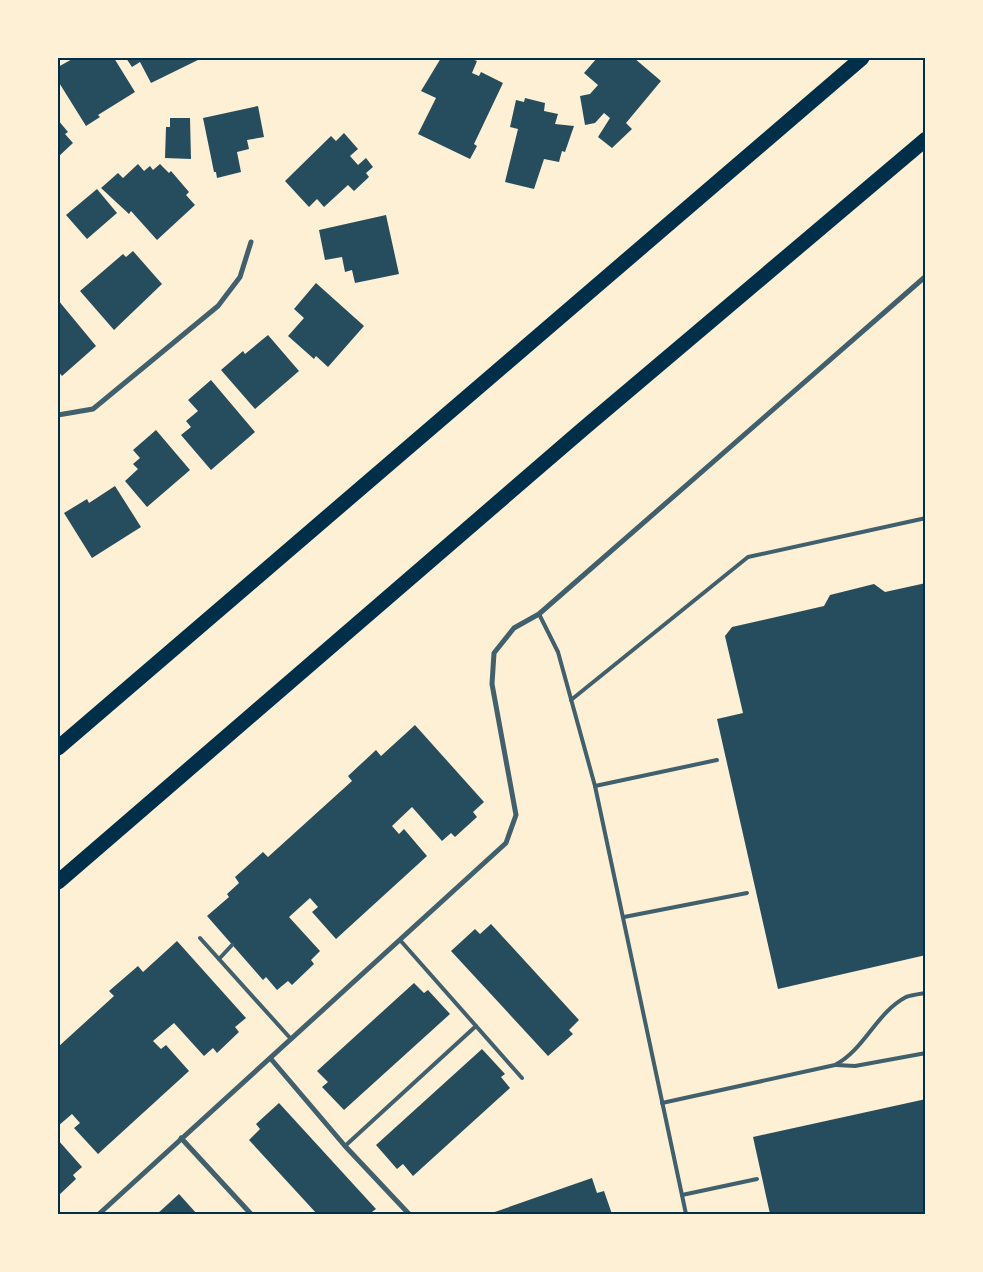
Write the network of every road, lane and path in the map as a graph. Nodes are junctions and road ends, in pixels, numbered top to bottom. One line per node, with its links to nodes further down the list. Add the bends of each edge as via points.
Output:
1 (862, 58): 9 (highway)
2 (926, 139): 12 (highway, via 575,436)
3 (251, 242): 5 (street, via 240,276 218,306 93,409)
4 (926, 276): 7 (street)
5 (58, 415)
6 (926, 518): 8 (lane, via 748,558)
7 (540, 614): 8 (lane, via 558,652); 16 (street, via 514,628 494,653 492,684 516,815 506,844)
8 (571, 700): 11 (lane)
9 (58, 748)
10 (717, 760): 11 (lane)
11 (595, 786): 14 (lane)
12 (58, 882)
13 (747, 893): 14 (lane)
14 (624, 918): 26 (lane)
15 (200, 938): 18 (lane)
16 (400, 940): 20 (lane); 21 (street)
17 (232, 945): 18 (lane)
18 (218, 958): 21 (lane)
19 (926, 993): 24 (lane, via 907,997 887,1012 847,1059)
20 (476, 1026): 25 (lane); 28 (lane)
21 (291, 1039): 23 (street)
22 (926, 1053): 24 (lane, via 856,1066)
23 (271, 1059): 27 (street); 28 (street)
24 (836, 1065): 26 (lane)
25 (522, 1078)
26 (662, 1103): 30 (lane)
27 (181, 1138): 31 (street); 32 (street)
28 (345, 1146): 33 (street)
29 (757, 1179): 30 (lane)
30 (682, 1195): 34 (lane)
31 (99, 1214)
32 (251, 1214)
33 (408, 1214)
34 (686, 1214)

